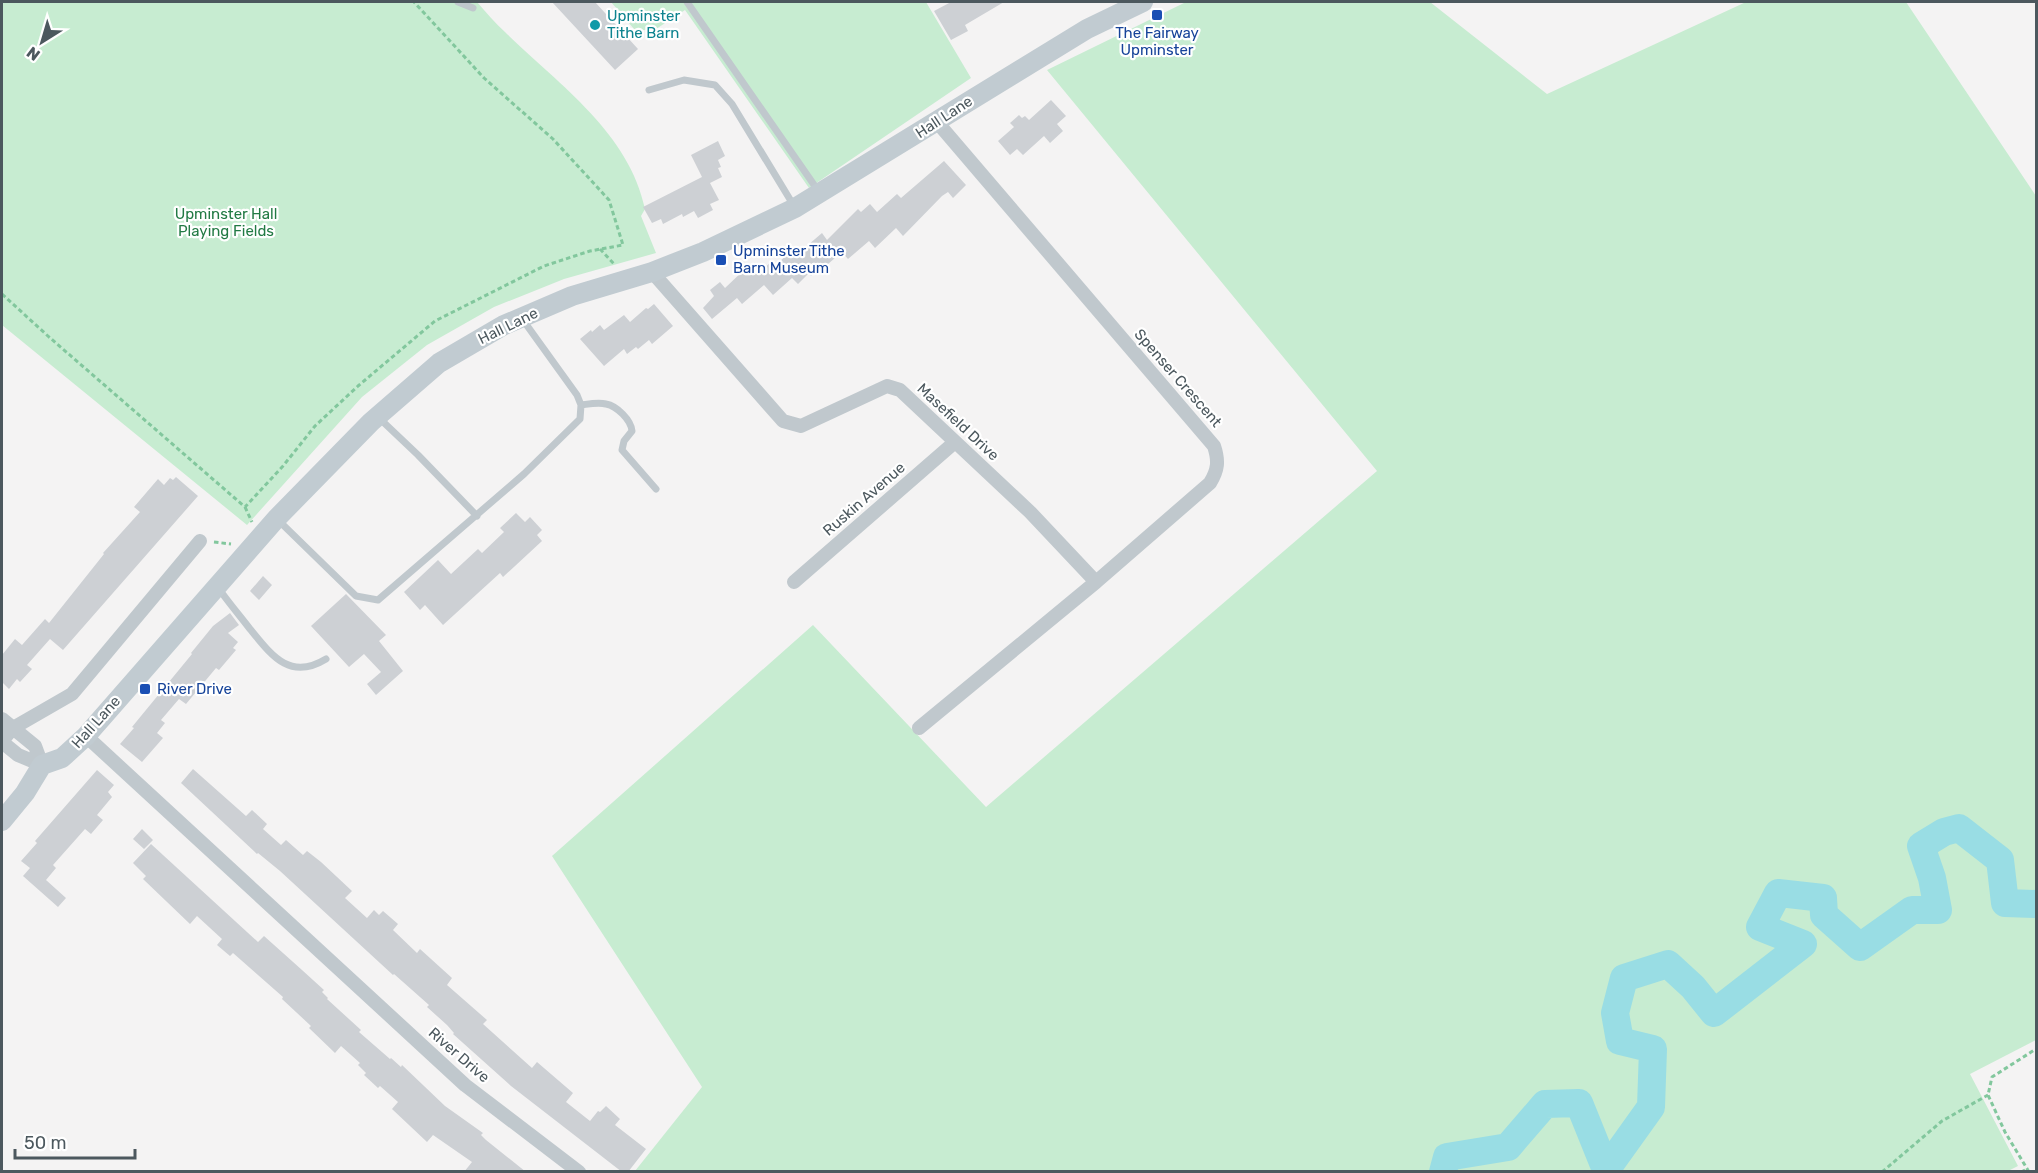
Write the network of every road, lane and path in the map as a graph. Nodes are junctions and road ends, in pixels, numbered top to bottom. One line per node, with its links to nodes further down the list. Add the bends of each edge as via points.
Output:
1 (414, 2): 11 (path, via 484,78 553,139 609,200 623,245)
2 (458, 2): 6 (lane)
3 (687, 2): 9 (lane)
4 (1143, 2): 5 (street, Hall Lane)
5 (1119, 6): 8 (street, Hall Lane)
6 (473, 8)
7 (650, 90): 10 (lane, via 684,80 715,85 732,104)
8 (937, 123): 9 (street, Hall Lane); 27 (street, Spenser Crescent, via 1214,446 1218,460 1210,483)
9 (819, 193): 10 (street, Hall Lane)
10 (795, 208): 13 (street, Hall Lane)
11 (600, 249): 12 (path); 20 (path, via 544,266 435,321 315,426)
12 (621, 271)
13 (652, 272): 15 (street, Hall Lane, via 572,296); 18 (street, Masefield Drive, via 783,421 801,426 887,386 900,390)
14 (2, 294): 20 (path)
15 (522, 318): 16 (lane); 17 (street, Hall Lane, via 439,363)
16 (581, 405): 19 (lane, via 606,404 629,421 632,431 622,450); 21 (lane, via 580,418)
17 (377, 417): 21 (lane); 22 (street, Hall Lane)
18 (955, 442): 26 (street, Ruskin Avenue); 27 (street, Masefield Drive, via 1030,512)
19 (656, 489)
20 (245, 507): 23 (path)
21 (477, 516): 22 (lane, via 378,600 356,596)
22 (276, 519): 28 (street, Hall Lane)
23 (255, 526)
24 (200, 541): 25 (path); 31 (street, via 72,694)
25 (238, 545)
26 (794, 582)
27 (1096, 582): 32 (street, Spenser Crescent)
28 (217, 587): 29 (lane, via 267,651 285,665 305,668); 33 (street, Hall Lane)
29 (326, 659)
30 (2, 719): 31 (street)
31 (13, 728): 34 (street); 35 (street, via 35,746)
32 (919, 728)
33 (86, 736): 35 (street, Hall Lane, via 62,758); 40 (street, River Drive, via 465,1085)
34 (2, 741): 35 (street)
35 (42, 765): 36 (street)
36 (2, 821)
37 (2037, 1049): 38 (path, via 1992,1077)
38 (1988, 1095): 39 (path); 41 (path, via 1942,1121)
39 (2028, 1170): 42 (path)
40 (579, 1172)
41 (1882, 1172)
42 (2021, 1172)

